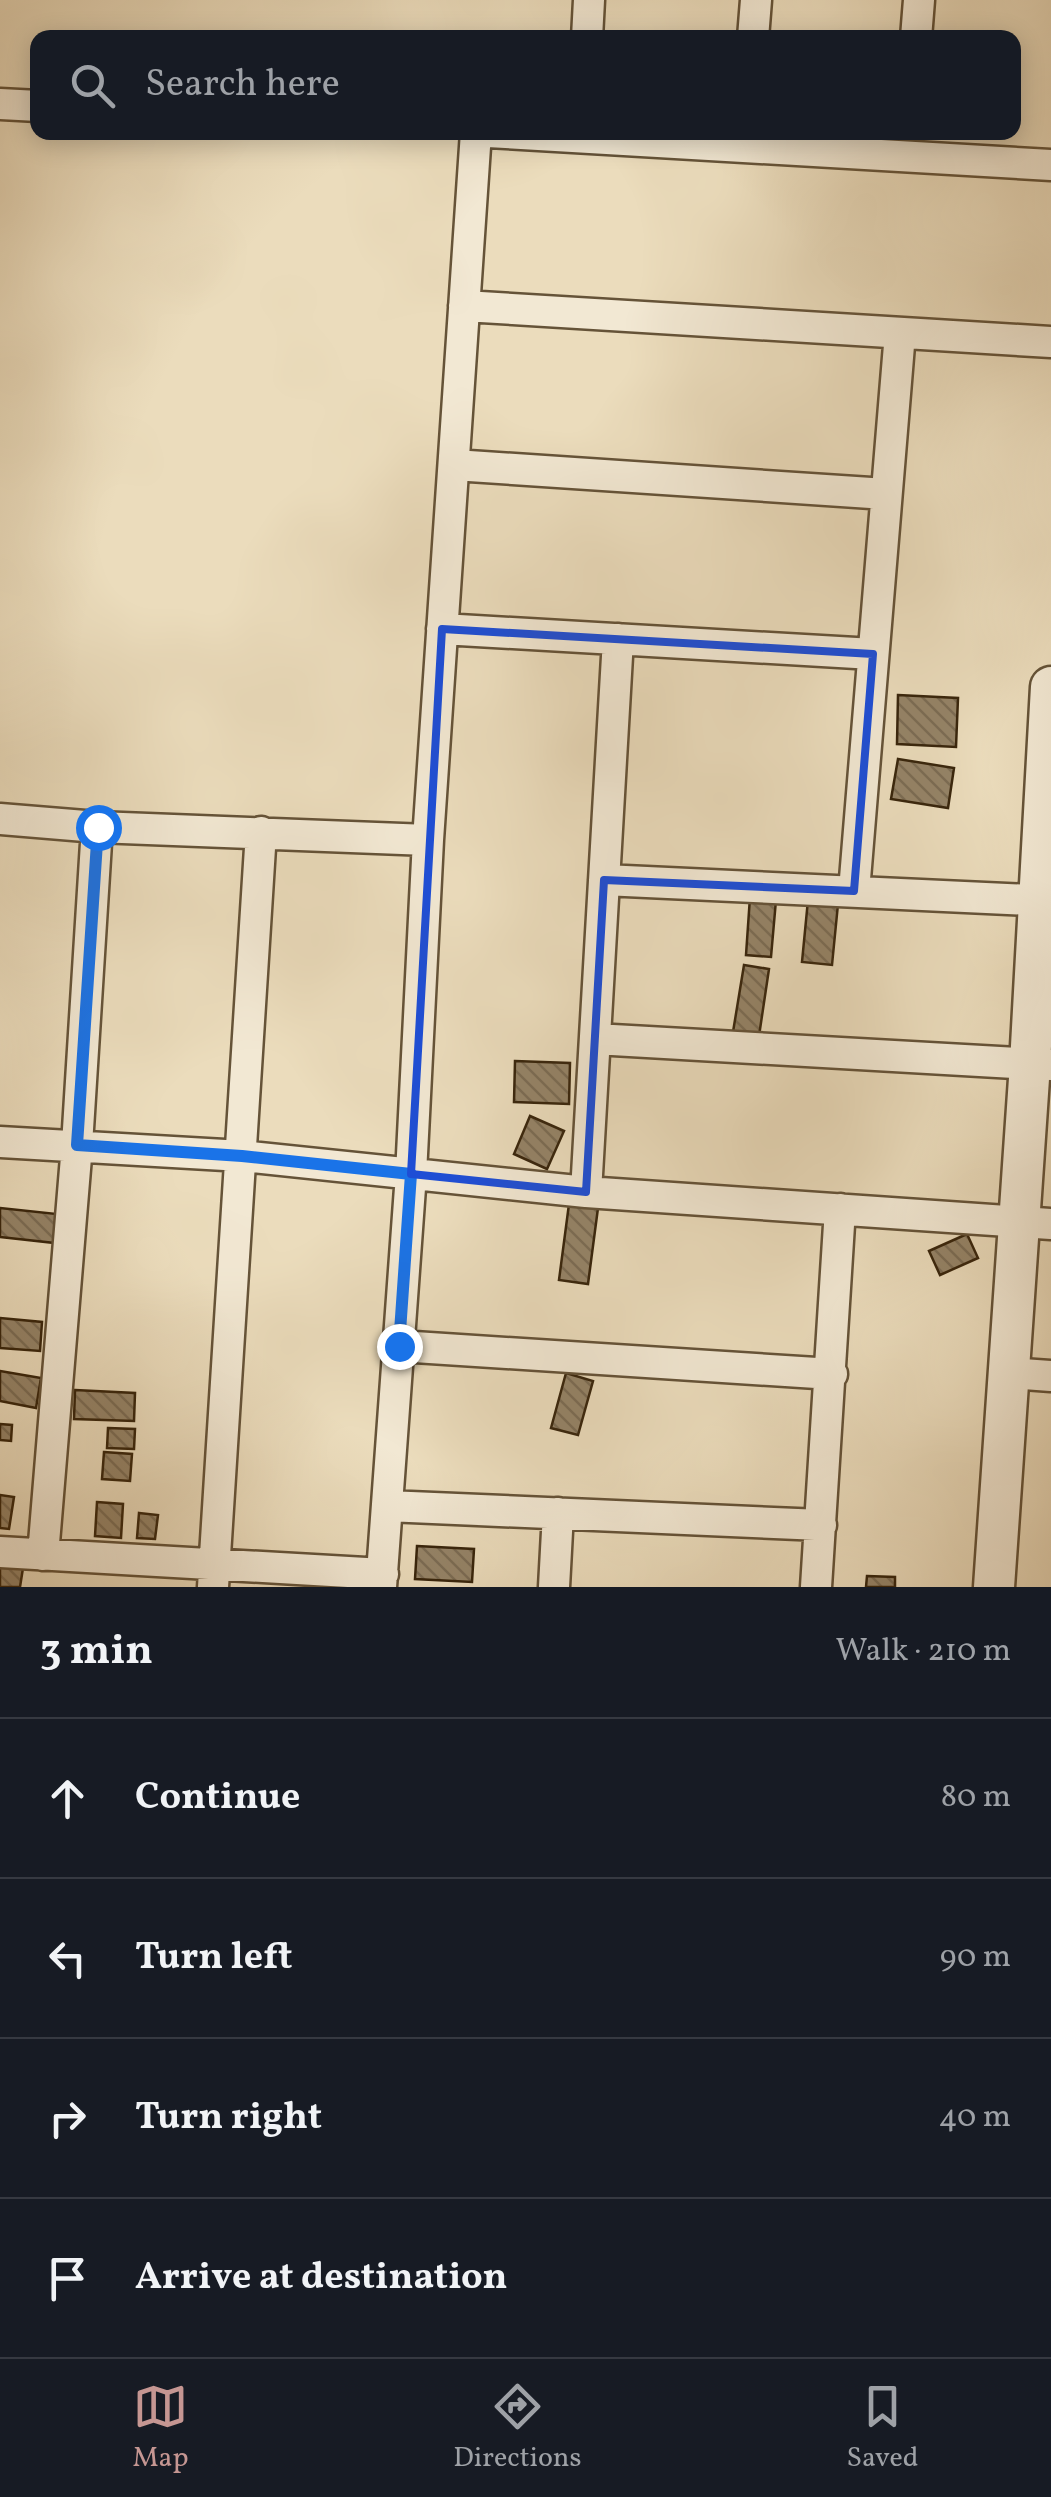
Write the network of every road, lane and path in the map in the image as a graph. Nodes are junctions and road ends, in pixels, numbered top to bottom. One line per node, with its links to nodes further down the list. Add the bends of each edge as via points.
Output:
1 (590, 0): 4 (street)
2 (756, 0): 5 (street)
3 (919, 0): 6 (street)
4 (588, 30)
5 (754, 30)
6 (917, 30)
7 (0, 104): 8 (street)
8 (30, 106)
9 (475, 140): 13 (street)
10 (745, 140): 11 (street)
11 (908, 145): 12 (street)
12 (1051, 165)
13 (464, 306): 14 (street); 16 (street)
14 (900, 332): 15 (street); 17 (street)
15 (1051, 342)
16 (454, 465): 17 (street); 18 (street)
17 (886, 494): 20 (street)
18 (442, 629): 19 (street); 26 (street)
19 (618, 639): 20 (street); 27 (street)
20 (873, 654): 28 (street)
21 (1051, 687): 22 (street)
22 (1050, 710): 29 (street)
23 (0, 820): 24 (street)
24 (98, 827): 25 (street); 33 (street)
25 (261, 832): 26 (street); 34 (street)
26 (428, 840): 35 (street)
27 (604, 880): 28 (street); 30 (street)
28 (854, 892): 29 (street)
29 (1046, 901): 31 (street)
30 (595, 1039): 31 (street); 36 (street)
31 (1041, 1065): 38 (street)
32 (0, 1142): 33 (street)
33 (77, 1145): 34 (street); 47 (street)
34 (242, 1156): 35 (street); 48 (street)
35 (411, 1174): 36 (street); 39 (street)
36 (586, 1192): 37 (street)
37 (840, 1209): 38 (street); 41 (street)
38 (1035, 1223): 40 (street)
39 (399, 1346): 41 (street); 43 (street)
40 (1008, 1373): 42 (street); 52 (street)
41 (832, 1374): 45 (street)
42 (1051, 1376)
43 (387, 1506): 44 (street); 49 (street)
44 (558, 1514): 45 (street); 50 (street)
45 (821, 1525): 51 (street)
46 (0, 1552): 47 (street)
47 (43, 1555): 48 (street)
48 (214, 1576): 49 (street)
49 (382, 1581)
50 (554, 1587)
51 (816, 1587)
52 (994, 1587)

